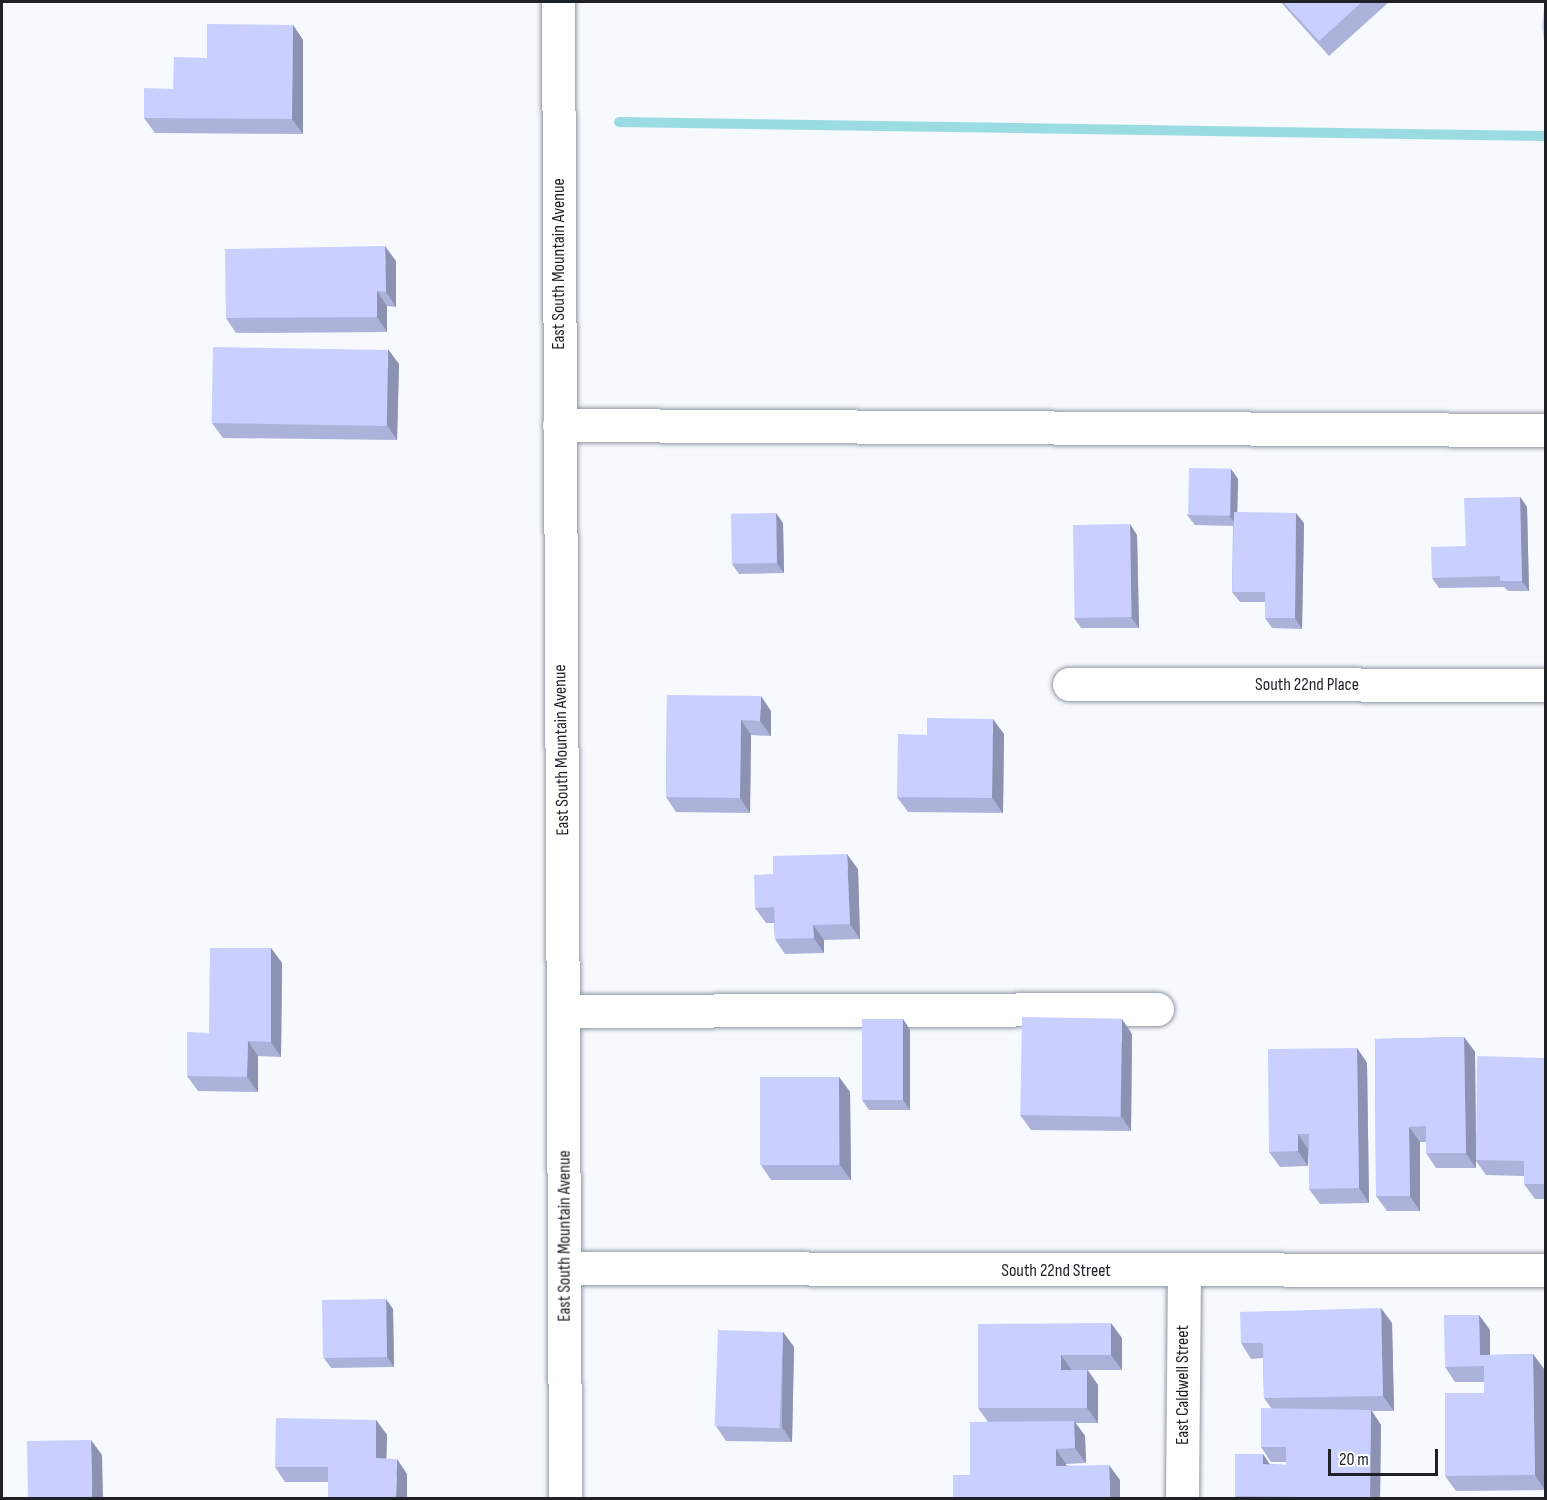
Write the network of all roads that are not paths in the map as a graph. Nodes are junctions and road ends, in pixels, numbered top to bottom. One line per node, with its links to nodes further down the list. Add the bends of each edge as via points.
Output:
1 (558, 2): 2 (street, East South Mountain Avenue)
2 (559, 425): 3 (street); 7 (street, East South Mountain Avenue)
3 (1545, 430)
4 (1069, 684): 5 (street, South 22nd Place)
5 (1545, 685)
6 (1157, 1009): 7 (street)
7 (564, 1011): 8 (street, East South Mountain Avenue)
8 (566, 1268): 10 (street, South 22nd Street); 11 (street, East South Mountain Avenue)
9 (1545, 1270): 10 (street, South 22nd Street)
10 (1184, 1271): 12 (street, East Caldwell Street)
11 (565, 1498)
12 (1182, 1498)

